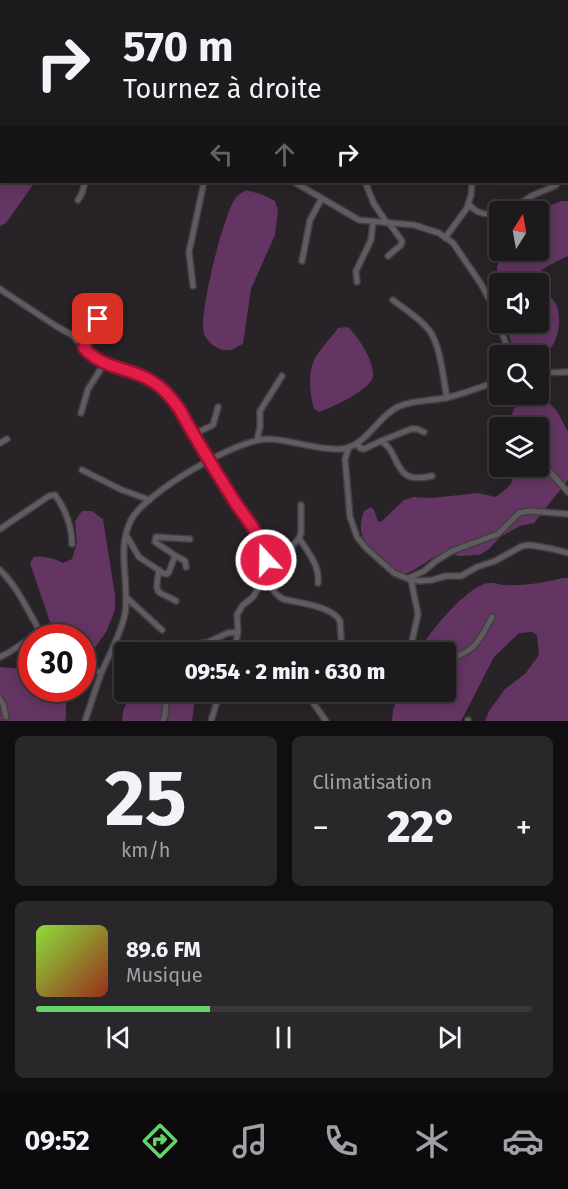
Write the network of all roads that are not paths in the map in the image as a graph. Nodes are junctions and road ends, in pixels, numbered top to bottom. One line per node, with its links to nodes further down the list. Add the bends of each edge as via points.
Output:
1 (85, 183): 8 (street)
2 (204, 183): 18 (street, via 189,252)
3 (296, 183): 7 (street)
4 (365, 183): 13 (street)
5 (472, 183): 10 (street)
6 (556, 185): 9 (street)
7 (322, 198): 12 (street, via 354,218); 16 (street, via 310,220)
8 (78, 200)
9 (524, 201)
10 (469, 204): 11 (street, via 477,213); 14 (street)
11 (489, 214)
12 (373, 222): 13 (street); 17 (street, via 371,240 356,271)
13 (388, 223): 14 (street, via 414,225); 15 (street, via 402,241)
14 (445, 237): 22 (street, via 459,249 481,284)
15 (388, 256)
16 (302, 261)
17 (357, 282)
18 (194, 286)
19 (0, 289): 23 (street, via 72,335)
20 (393, 300): 29 (street, via 432,334)
21 (114, 317): 23 (street, via 95,321)
22 (506, 345)
23 (84, 348): 24 (street)
24 (105, 364): 31 (street, via 88,388); 33 (street, via 161,387)
25 (568, 372): 26 (street)
26 (549, 373)
27 (282, 376): 35 (street, via 260,411)
28 (489, 384): 29 (street)
29 (447, 398): 37 (street, via 399,406)
30 (218, 406): 33 (street, via 213,426)
31 (81, 413)
32 (424, 432): 36 (street, via 411,429)
33 (194, 434): 40 (street)
34 (7, 439): 38 (street)
35 (257, 440): 39 (street); 40 (street)
36 (381, 441): 37 (street, via 364,449); 43 (street, via 403,472 421,478)
37 (357, 442): 39 (street)
38 (0, 443)
39 (349, 447): 59 (street, via 345,459 348,497 357,537 394,573)
40 (209, 459): 45 (street); 58 (street, via 262,542)
41 (82, 470): 45 (street)
42 (549, 470): 44 (street)
43 (432, 476)
44 (568, 492)
45 (150, 500): 49 (street, via 136,512)
46 (301, 505): 50 (street)
47 (568, 514): 59 (street, via 519,513 498,534 452,551)
48 (0, 529): 52 (street, via 55,495 70,526)
49 (126, 533): 57 (street, via 139,557); 61 (street)
50 (299, 538): 58 (street); 60 (street, via 314,562)
51 (190, 539): 54 (street, via 156,537 155,542)
52 (72, 544)
53 (568, 553): 59 (street, via 522,546 461,576)
54 (176, 556): 55 (street, via 185,561); 57 (street, via 167,574)
55 (186, 567)
56 (0, 570): 64 (street)
57 (159, 570): 62 (street, via 158,591)
58 (265, 576): 66 (street, via 253,597 238,611); 69 (street, via 277,596 334,613 340,621)
59 (410, 579): 70 (street, via 418,614)
60 (318, 583)
61 (127, 598): 65 (street); 75 (street, via 121,629)
62 (176, 601)
63 (492, 617): 72 (street, via 477,643)
64 (36, 624)
65 (162, 630)
66 (238, 632): 67 (street); 68 (street)
67 (208, 642)
68 (236, 642)
69 (341, 642)
70 (412, 642)
71 (18, 648): 73 (street)
72 (456, 656)
73 (0, 657)
74 (96, 671): 75 (street)
75 (102, 672): 81 (street)
76 (0, 699): 80 (street)
77 (166, 702): 82 (street)
78 (216, 702): 83 (street)
79 (314, 704): 84 (street)
80 (6, 717)
81 (85, 721)
82 (163, 721)
83 (211, 721)
84 (326, 721)

